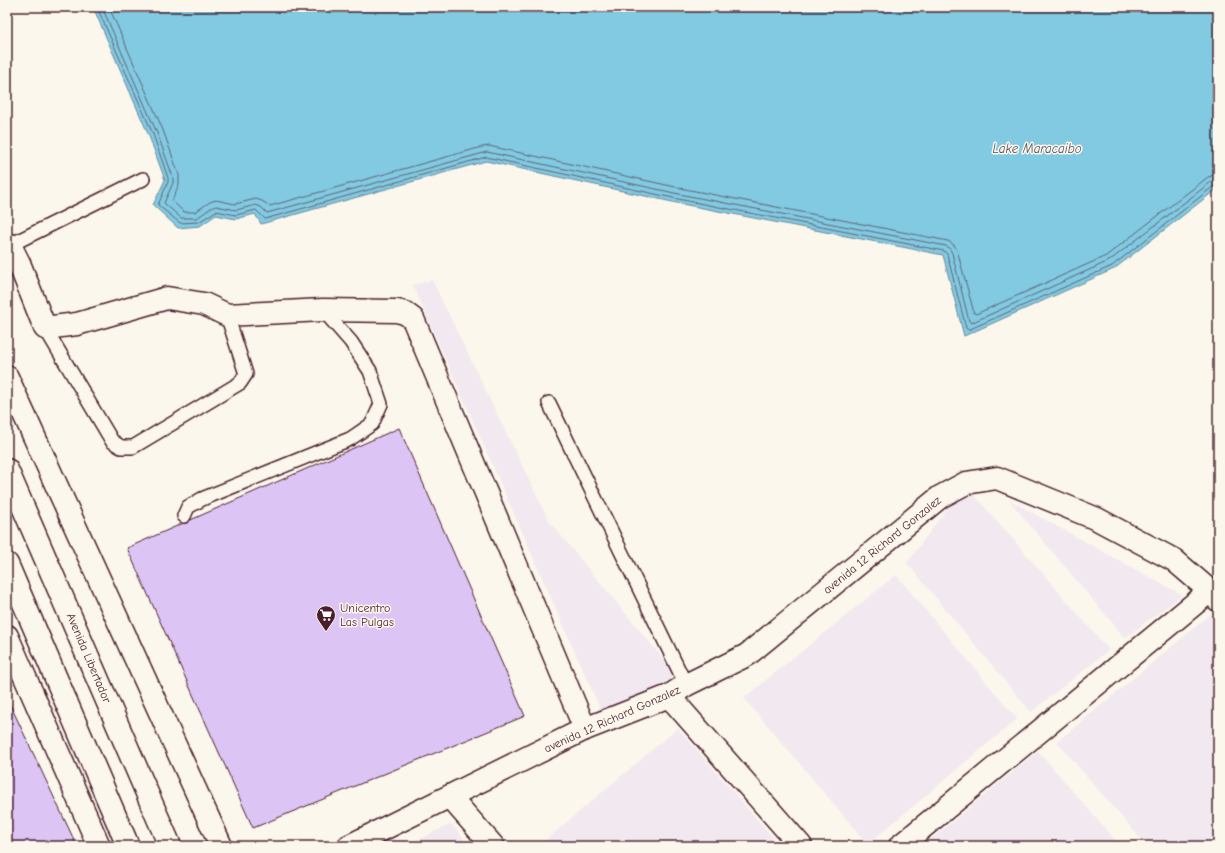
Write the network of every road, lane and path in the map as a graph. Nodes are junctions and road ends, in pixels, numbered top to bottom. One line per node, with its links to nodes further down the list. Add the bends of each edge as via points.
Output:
1 (143, 179): 2 (lane)
2 (8, 246): 5 (street, via 19,263)
3 (323, 310): 4 (street); 9 (lane, via 351,342 370,371 381,404 372,424 350,439 202,499 188,507); 15 (street, via 397,311 413,319)
4 (227, 315): 5 (street, via 204,304 167,298 77,324); 5 (lane, via 246,374 244,379 133,447 121,447 112,441)
5 (45, 328)
6 (7, 377): 20 (street)
7 (549, 403): 14 (lane)
8 (7, 470): 19 (street, Avenida Libertador)
9 (184, 516)
10 (7, 564): 12 (street)
11 (1214, 595): 14 (street, avenida 12 Richard Gonzalez, via 1174,560 1097,519 997,478 966,484 940,497 747,655); 24 (street)
12 (40, 642): 13 (street); 18 (street)
13 (10, 649): 17 (street)
14 (677, 691): 15 (street, avenida 12 Richard Gonzalez); 23 (street)
15 (586, 729): 16 (street, avenida 12 Richard Gonzalez)
16 (450, 797): 21 (street, avenida 12 Richard Gonzalez); 22 (street)
17 (99, 846)
18 (128, 846)
19 (170, 846)
20 (221, 846)
21 (349, 846)
22 (493, 846)
23 (801, 846)
24 (900, 846)

